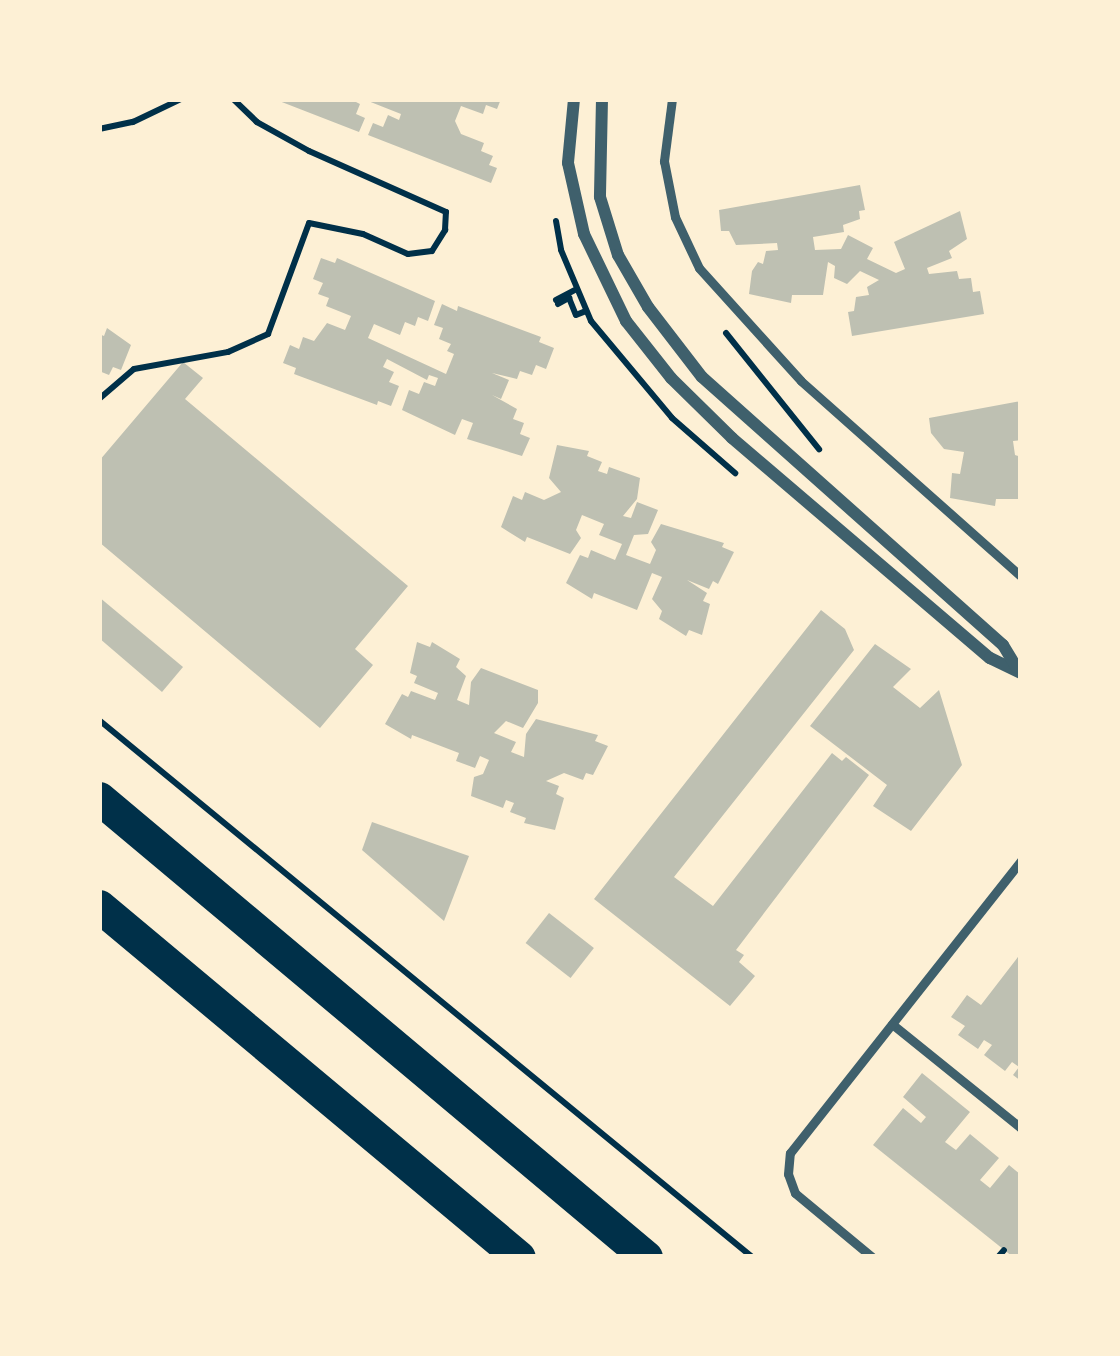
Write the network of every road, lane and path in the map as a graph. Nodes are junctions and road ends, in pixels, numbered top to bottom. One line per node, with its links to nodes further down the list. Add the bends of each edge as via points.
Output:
1 (181, 99): 6 (path)
2 (232, 99): 9 (path, via 309,151 446,212 445,230 432,250 408,254 309,223 268,334 228,352 134,369)
3 (574, 99): 11 (street, via 568,163 580,216 626,322 717,423)
4 (602, 99): 10 (street, via 600,197 618,255 648,308 702,376)
5 (672, 99): 12 (lane, via 664,161 675,218 699,268 801,381)
6 (99, 129)
7 (575, 290): 8 (path, via 557,302 568,298 576,315)
8 (586, 311)
9 (99, 399)
10 (834, 497): 11 (lane); 13 (street)
11 (821, 512): 14 (street)
12 (1021, 576)
13 (1004, 646): 14 (lane); 15 (street)
14 (990, 658): 15 (street)
15 (1019, 671)
16 (99, 721): 24 (path)
17 (99, 798): 23 (highway)
18 (1021, 860): 20 (lane)
19 (99, 906): 22 (highway)
20 (892, 1024): 21 (lane); 25 (lane, via 790,1153 788,1174 795,1192)
21 (1021, 1128)
22 (519, 1257)
23 (646, 1257)
24 (752, 1257)
25 (872, 1257)

